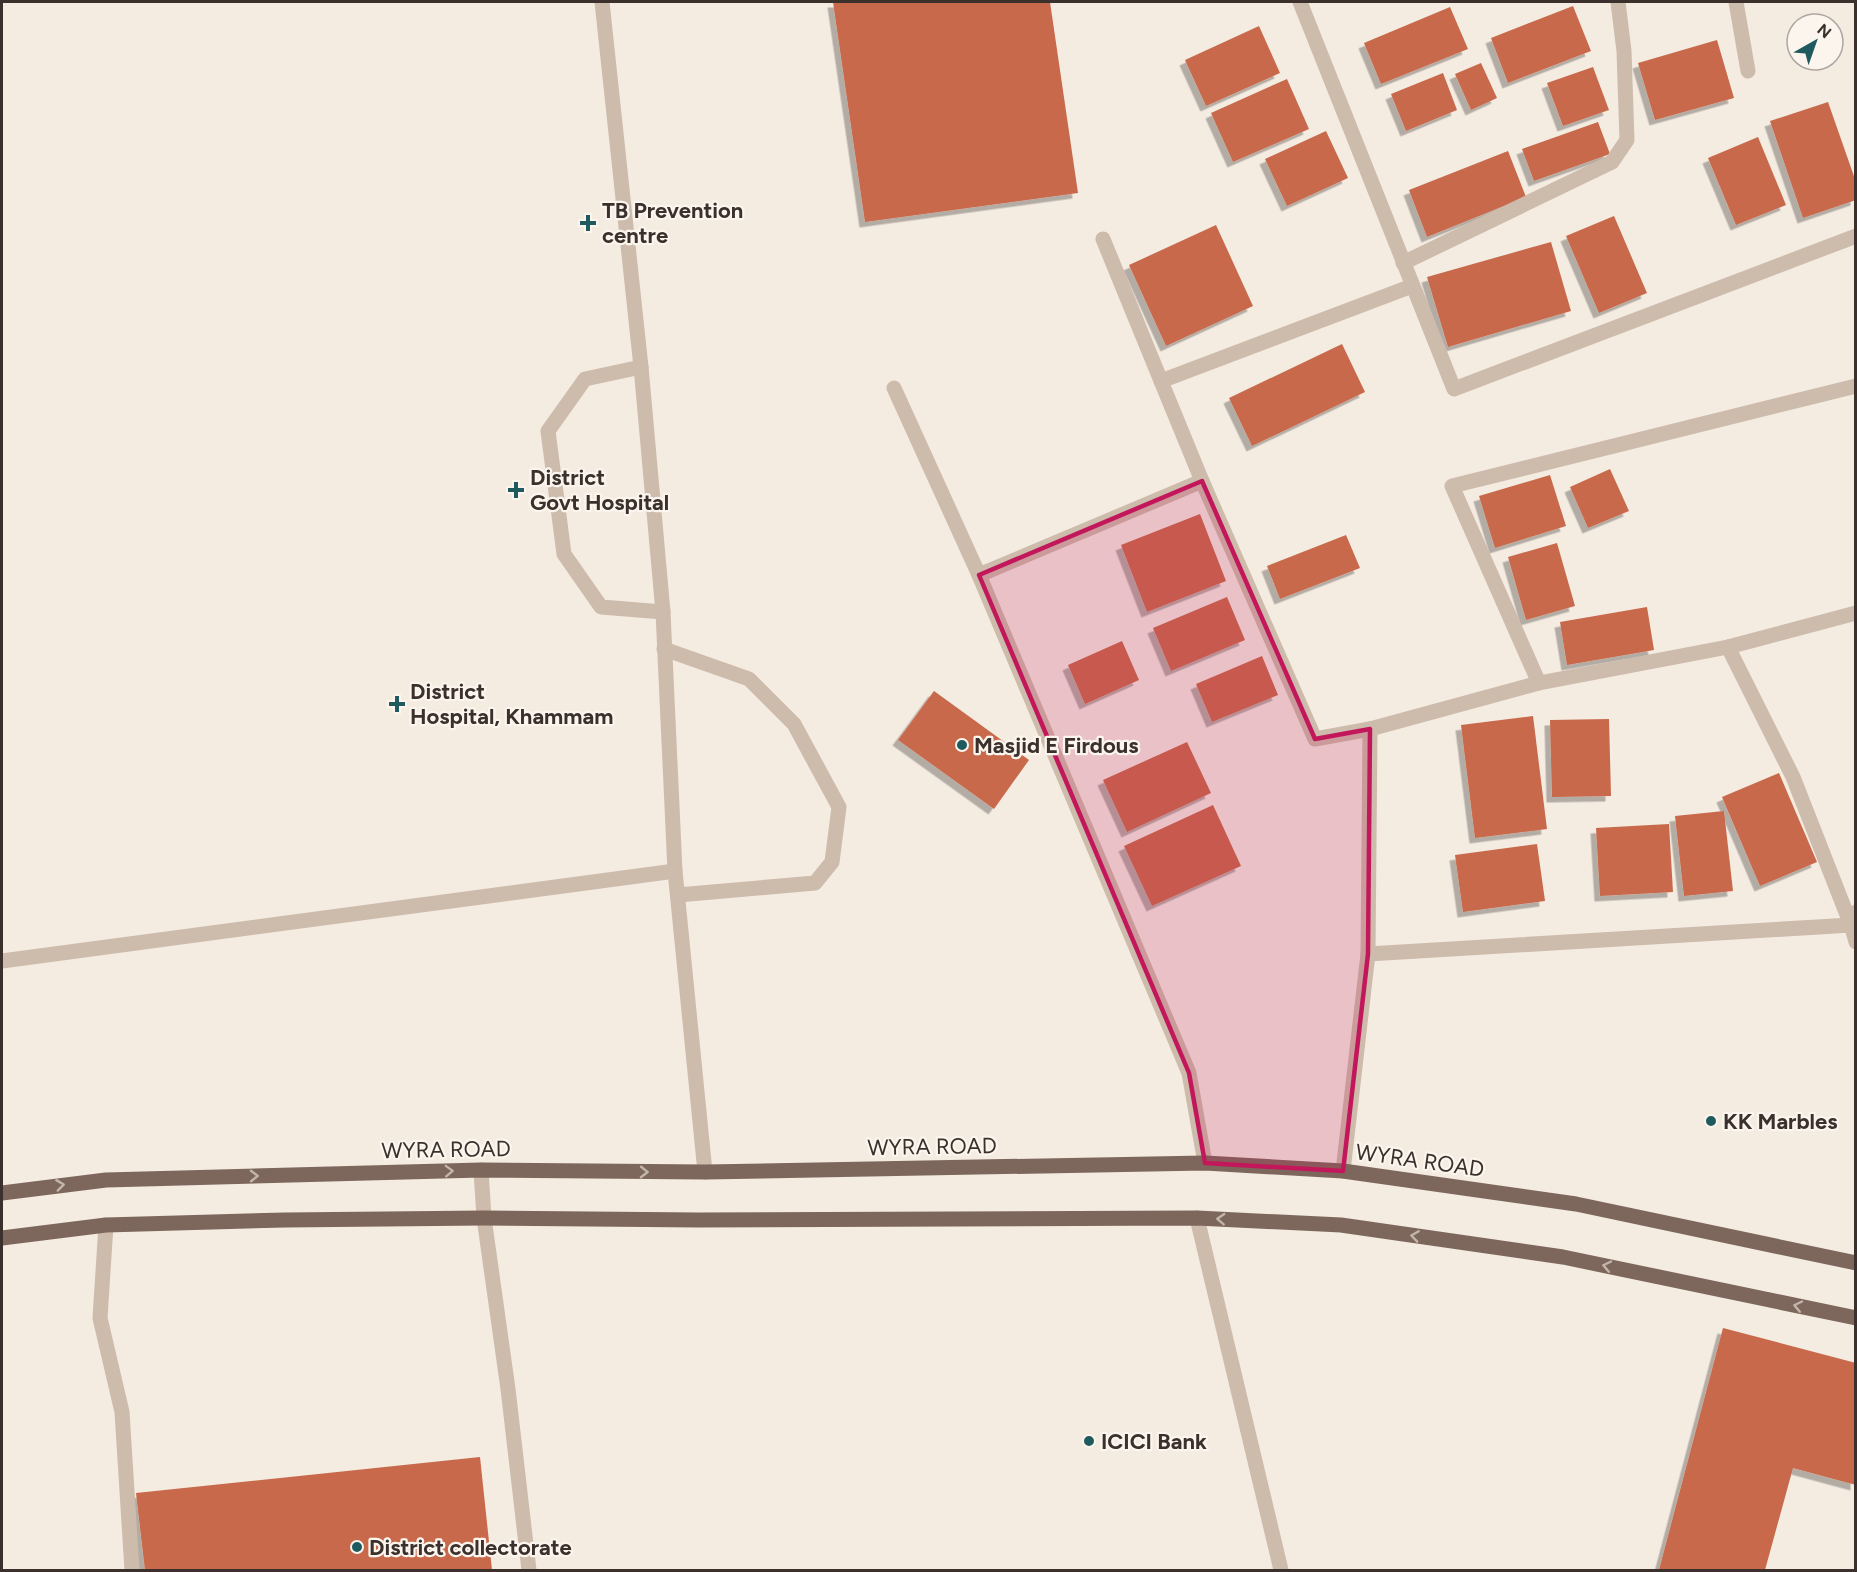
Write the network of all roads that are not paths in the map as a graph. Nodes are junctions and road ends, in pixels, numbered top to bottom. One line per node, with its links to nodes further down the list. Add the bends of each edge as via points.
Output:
1 (602, 2): 10 (street)
2 (1300, 2): 8 (street)
3 (1618, 2): 8 (street, via 1627,140 1612,162)
4 (1736, 2): 5 (street)
5 (1748, 71)
6 (1856, 236): 9 (street, via 1454,389)
7 (1102, 239): 11 (street)
8 (1403, 263): 9 (street)
9 (1412, 286): 11 (street)
10 (641, 367): 16 (street); 16 (street, via 585,379 548,431 564,554 602,607)
11 (1161, 381): 14 (street)
12 (1856, 386): 20 (street, via 1452,486)
13 (894, 388): 15 (street)
14 (1202, 481): 15 (street); 21 (street, via 1315,739)
15 (979, 575): 28 (street, via 1189,1073)
16 (663, 612): 19 (street)
17 (1856, 613): 18 (street)
18 (1728, 647): 20 (street); 24 (street, via 1793,777)
19 (664, 649): 22 (street); 23 (street, via 749,679 794,724 839,807 832,862 815,883)
20 (1539, 683): 21 (street)
21 (1370, 729): 26 (street)
22 (675, 871): 23 (street); 27 (street)
23 (678, 895): 31 (street)
24 (1853, 919): 25 (street); 26 (street)
25 (1856, 942)
26 (1368, 954): 30 (street)
27 (2, 961)
28 (1204, 1163): 30 (main road, WYRA ROAD); 31 (main road, WYRA ROAD)
29 (481, 1170): 31 (main road, WYRA ROAD, one-way to 31); 32 (main road, WYRA ROAD, one-way to 29, via 106,1180); 33 (street)
30 (1343, 1171): 37 (main road, WYRA ROAD, via 1576,1204)
31 (705, 1172)
32 (2, 1193)
33 (484, 1218): 34 (main road); 35 (main road); 40 (street)
34 (1197, 1218): 38 (main road, one-way to 34, via 1563,1257 1341,1225); 41 (street)
35 (106, 1225): 36 (main road); 39 (street, via 100,1318 122,1412)
36 (2, 1238)
37 (1856, 1263)
38 (1856, 1318)
39 (132, 1570)
40 (529, 1570)
41 (1281, 1570)

